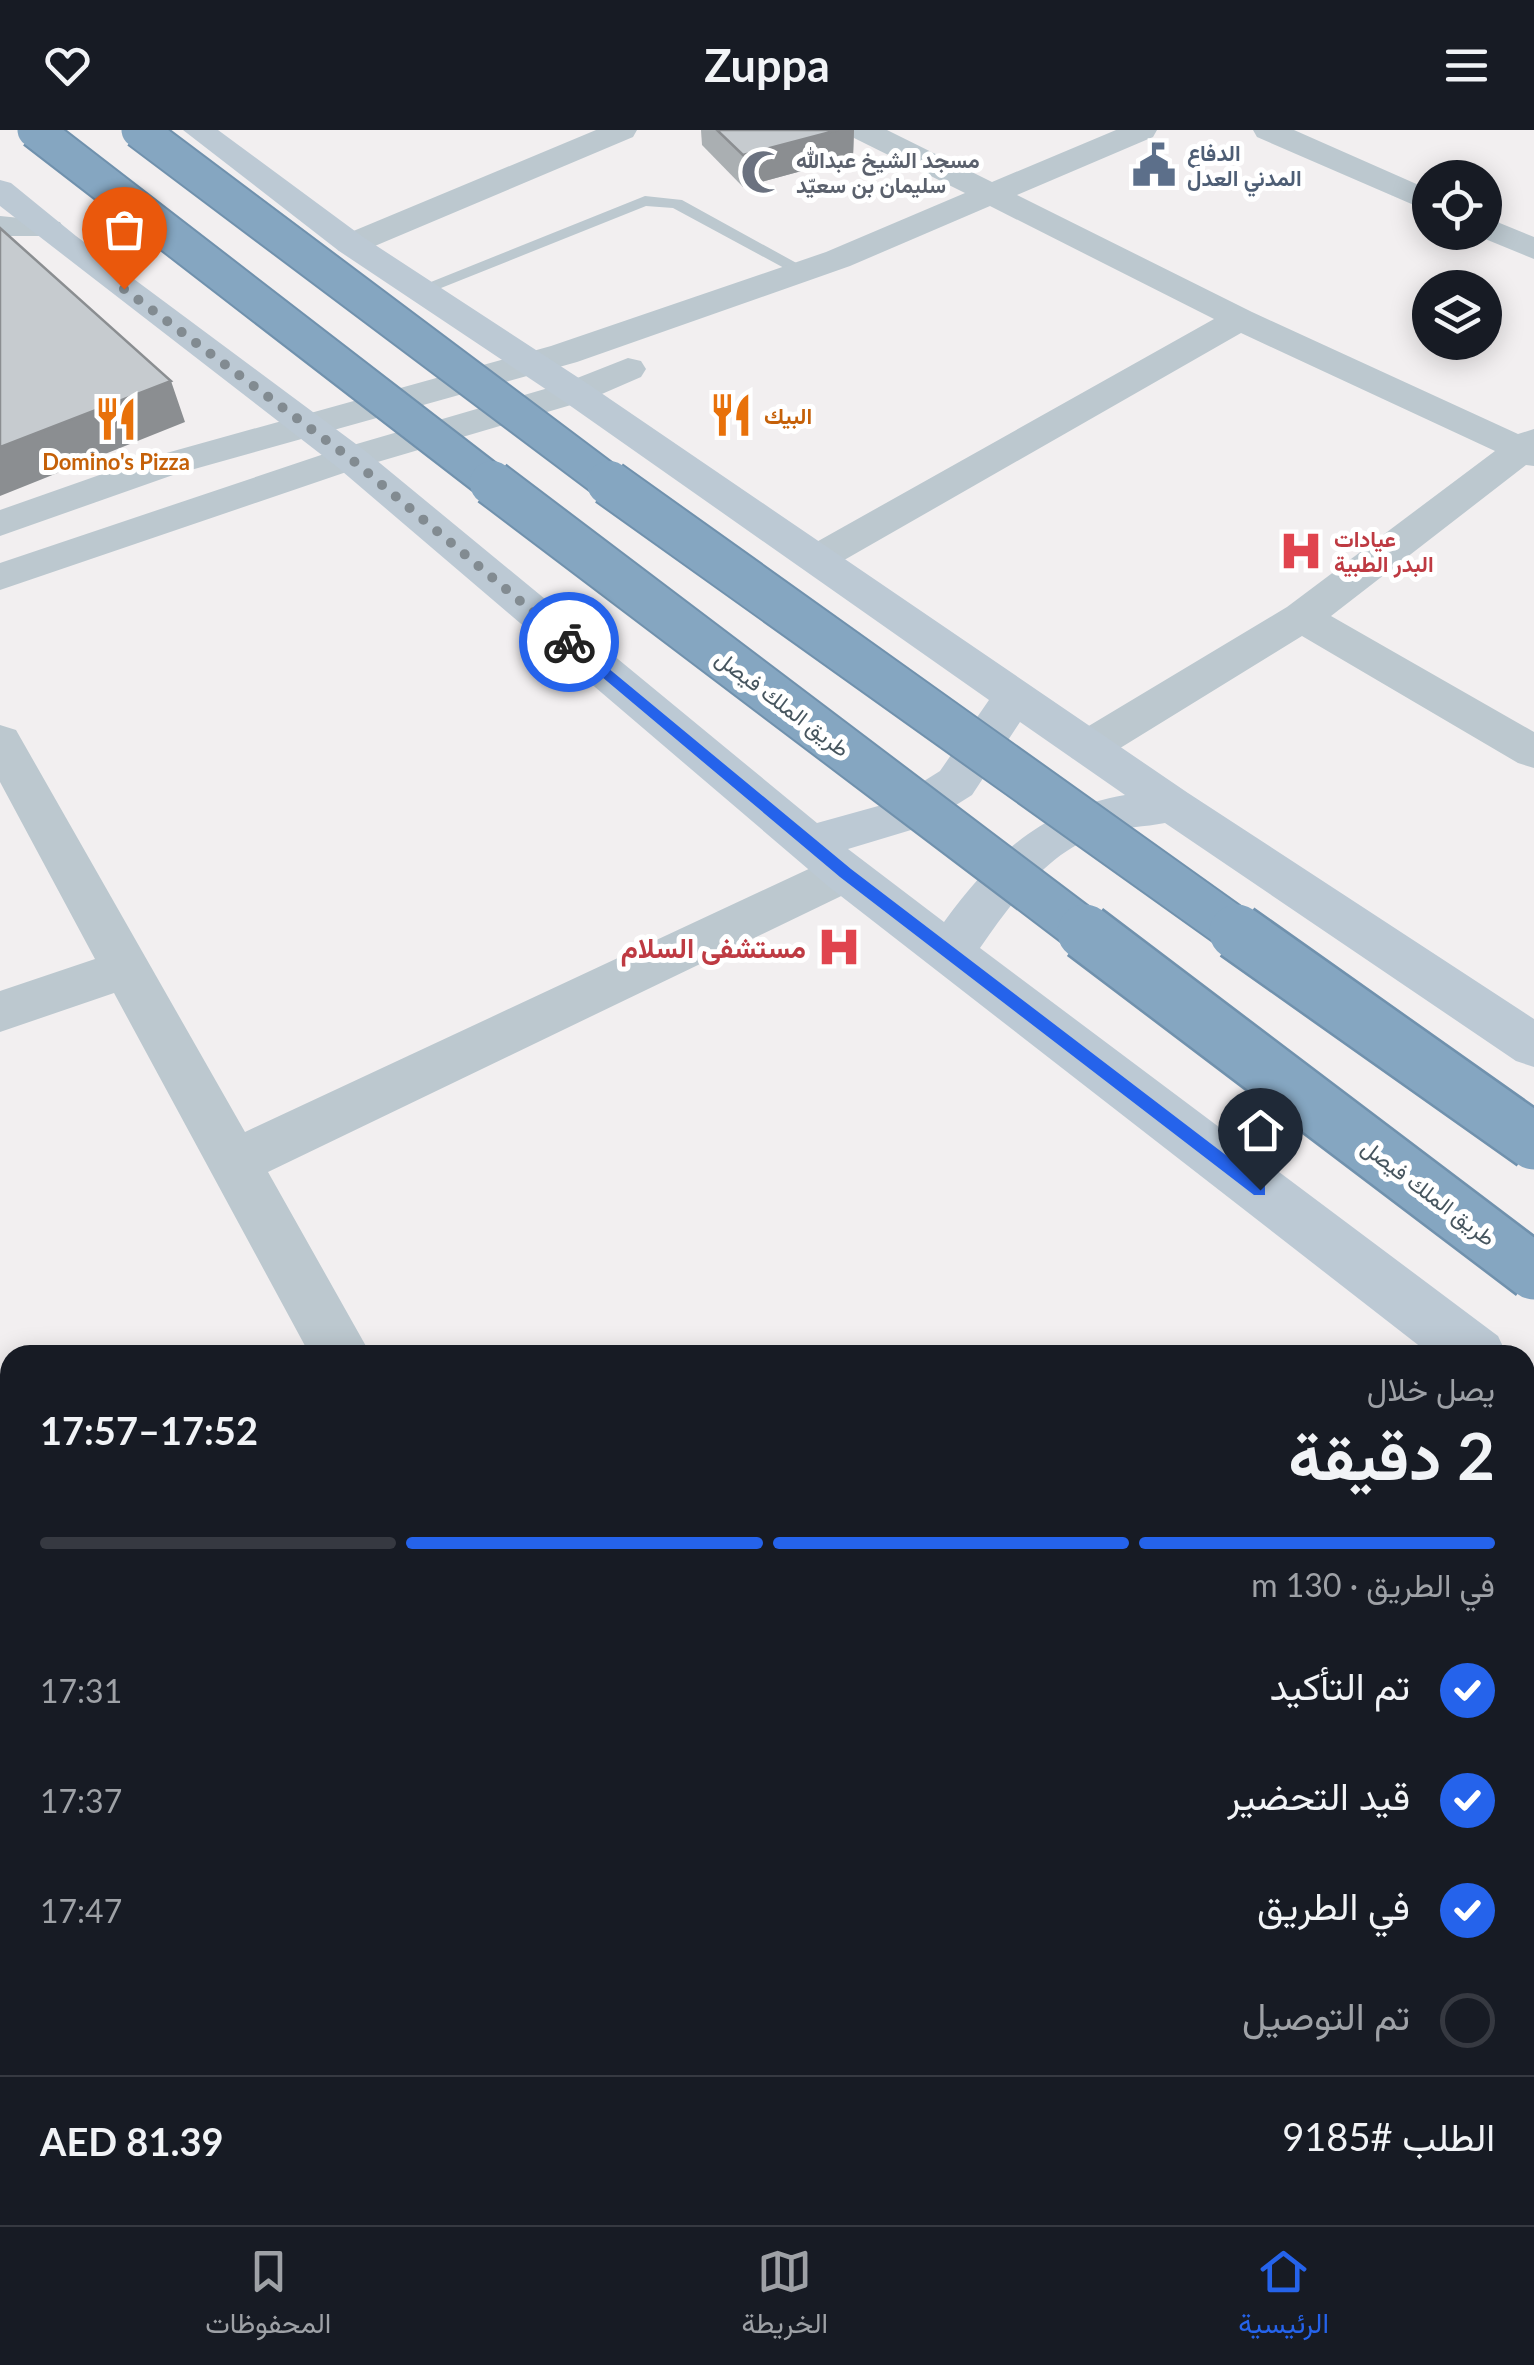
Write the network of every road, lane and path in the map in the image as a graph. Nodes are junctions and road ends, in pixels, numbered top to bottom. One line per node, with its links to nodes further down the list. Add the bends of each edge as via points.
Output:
1 (34, 130): 40 (highway, طريق الملك فيصل, bridge)
2 (139, 130): 38 (highway, bridge, via 489,396)
3 (622, 130): 14 (street)
4 (863, 130): 10 (street)
5 (1142, 130): 10 (street)
6 (1268, 130): 9 (street)
7 (210, 132): 14 (street)
8 (0, 190): 12 (street)
9 (1412, 194)
10 (992, 197): 16 (street); 18 (street); 20 (street, via 817,289)
11 (0, 226): 12 (street)
12 (48, 229): 21 (street)
13 (1502, 234): 15 (street)
14 (351, 244): 17 (street)
15 (1534, 248)
16 (804, 271): 17 (lane, via 676,203 645,200); 19 (street)
17 (420, 290): 19 (street)
18 (1240, 319): 22 (street); 25 (street)
19 (529, 364): 20 (street); 21 (street)
20 (575, 392): 23 (street); 25 (street)
21 (305, 427): 23 (street); 24 (street, via 158,467)
22 (1530, 448): 27 (street)
23 (350, 458): 26 (street); 33 (street)
24 (0, 524)
25 (818, 558): 28 (street)
26 (0, 577)
27 (1302, 617): 30 (street); 31 (street)
28 (1014, 695): 30 (street); 33 (street, via 956,783)
29 (0, 741): 35 (street)
30 (1088, 747): 32 (street)
31 (1534, 752)
32 (1172, 805): 34 (street, via 1082,822 1032,850 995,886); 37 (street)
33 (827, 858): 34 (street); 39 (street)
34 (949, 954): 42 (street)
35 (127, 968): 36 (street); 39 (street)
36 (0, 1012)
37 (1534, 1046)
38 (1534, 1142)
39 (234, 1162): 41 (street)
40 (1534, 1272)
41 (336, 1345)
42 (1464, 1345)

